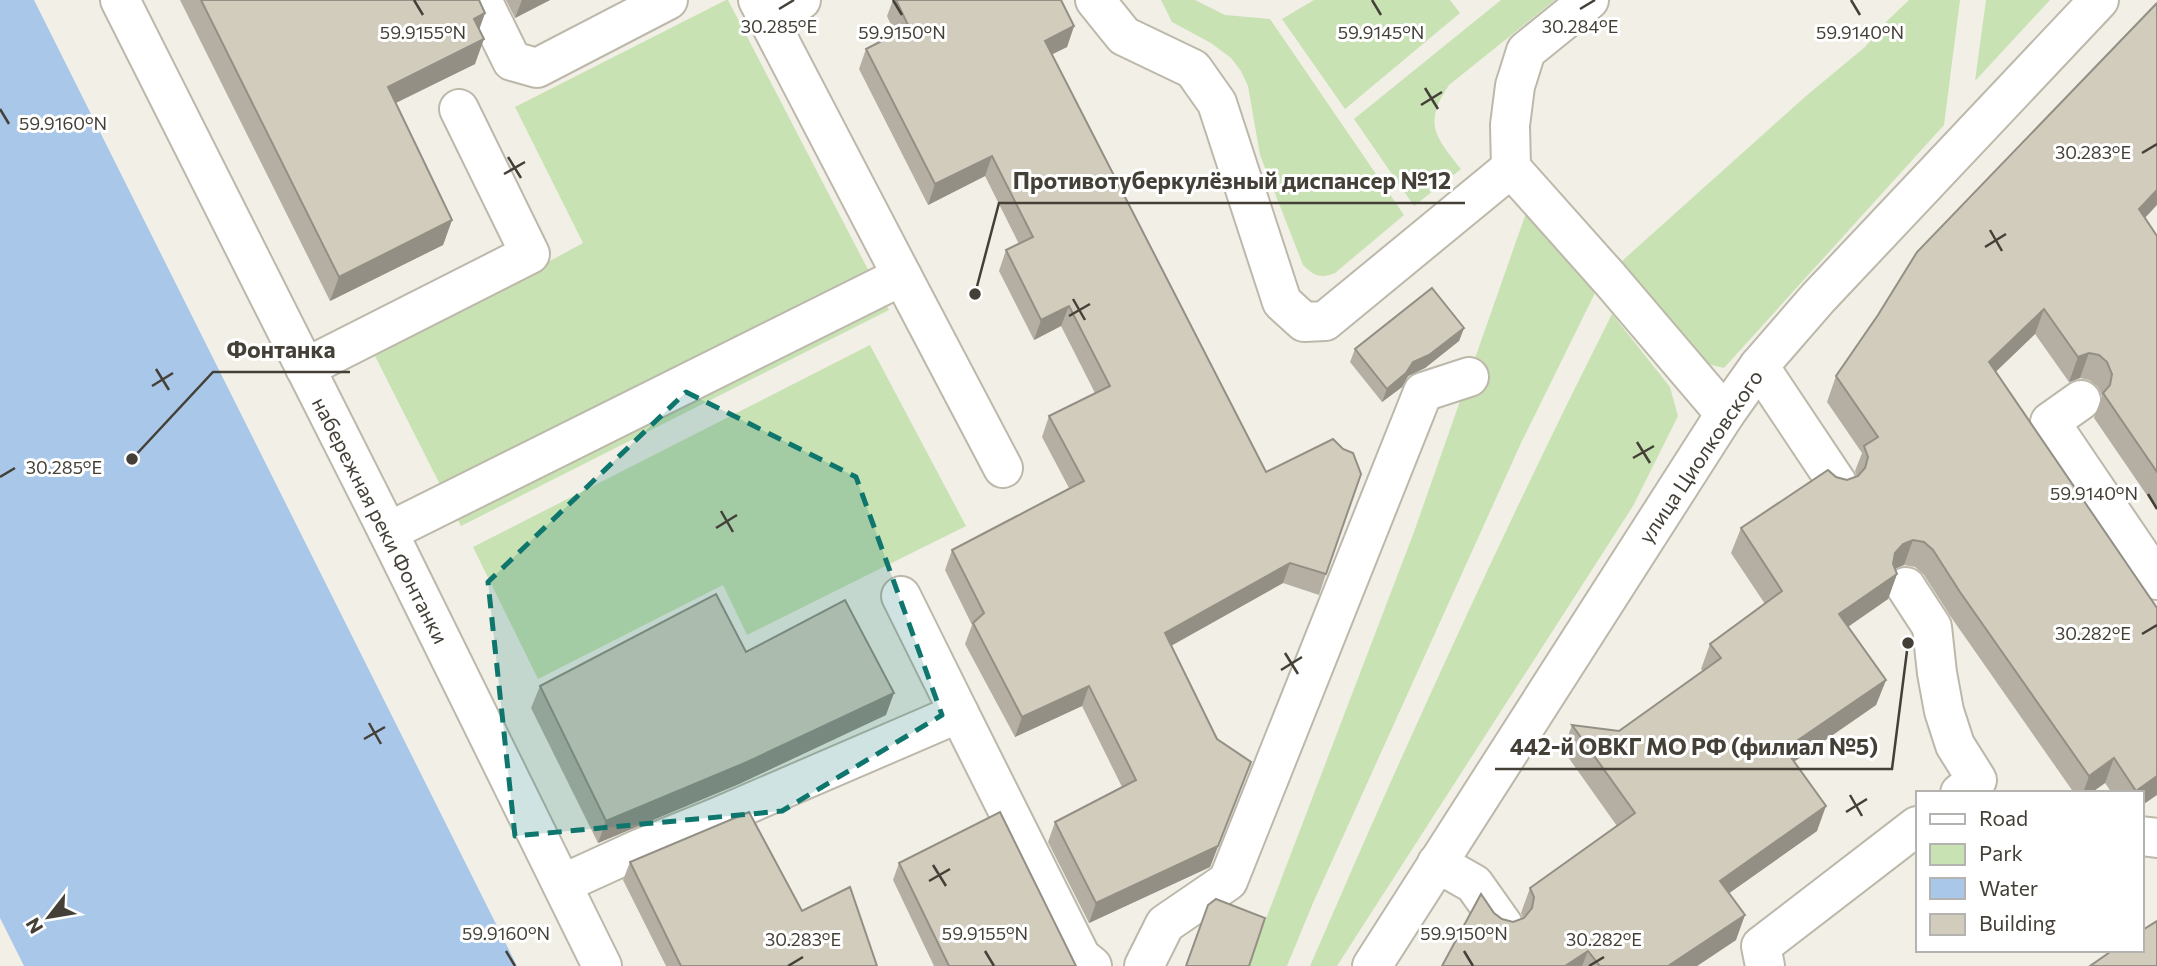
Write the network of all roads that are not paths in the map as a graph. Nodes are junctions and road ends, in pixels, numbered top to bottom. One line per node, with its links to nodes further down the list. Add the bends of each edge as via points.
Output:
1 (120, 0): 13 (street, набережная реки Фонтанки)
2 (482, 0): 3 (street, via 512,61 537,68)
3 (668, 0)
4 (801, 0): 8 (street)
5 (1095, 0): 10 (street, via 1124,36 1193,69 1217,103 1282,302 1304,322 1325,321)
6 (1589, 0): 10 (street, via 1526,51 1510,125)
7 (2099, 0): 12 (street, улица Циолковского)
8 (762, 9): 11 (street)
9 (459, 108): 13 (street, via 530,254)
10 (1511, 168): 16 (street)
11 (902, 276): 17 (street); 19 (street)
12 (1759, 366): 16 (street, улица Циолковского); 18 (street)
13 (305, 368): 19 (street, набережная реки Фонтанки)
14 (1469, 377): 31 (street, via 1423,392 1228,881 1165,924)
15 (2081, 400): 20 (street, via 2050,422)
16 (1725, 414): 26 (street, улица Циолковского)
17 (1003, 468)
18 (1837, 483)
19 (388, 532): 27 (street, набережная реки Фонтанки)
20 (2157, 580)
21 (1906, 587): 24 (street, via 1932,626 1944,711)
22 (901, 596): 23 (street)
23 (959, 713): 27 (street); 30 (street, via 1081,957)
24 (1977, 788)
25 (1916, 827): 33 (street, via 1761,946)
26 (1437, 863): 28 (street, via 1474,884); 32 (street, улица Циолковского)
27 (562, 884): 29 (street, набережная реки Фонтанки)
28 (1503, 925)
29 (602, 966)
30 (1092, 966)
31 (1144, 966)
32 (1371, 966)
33 (1765, 966)

